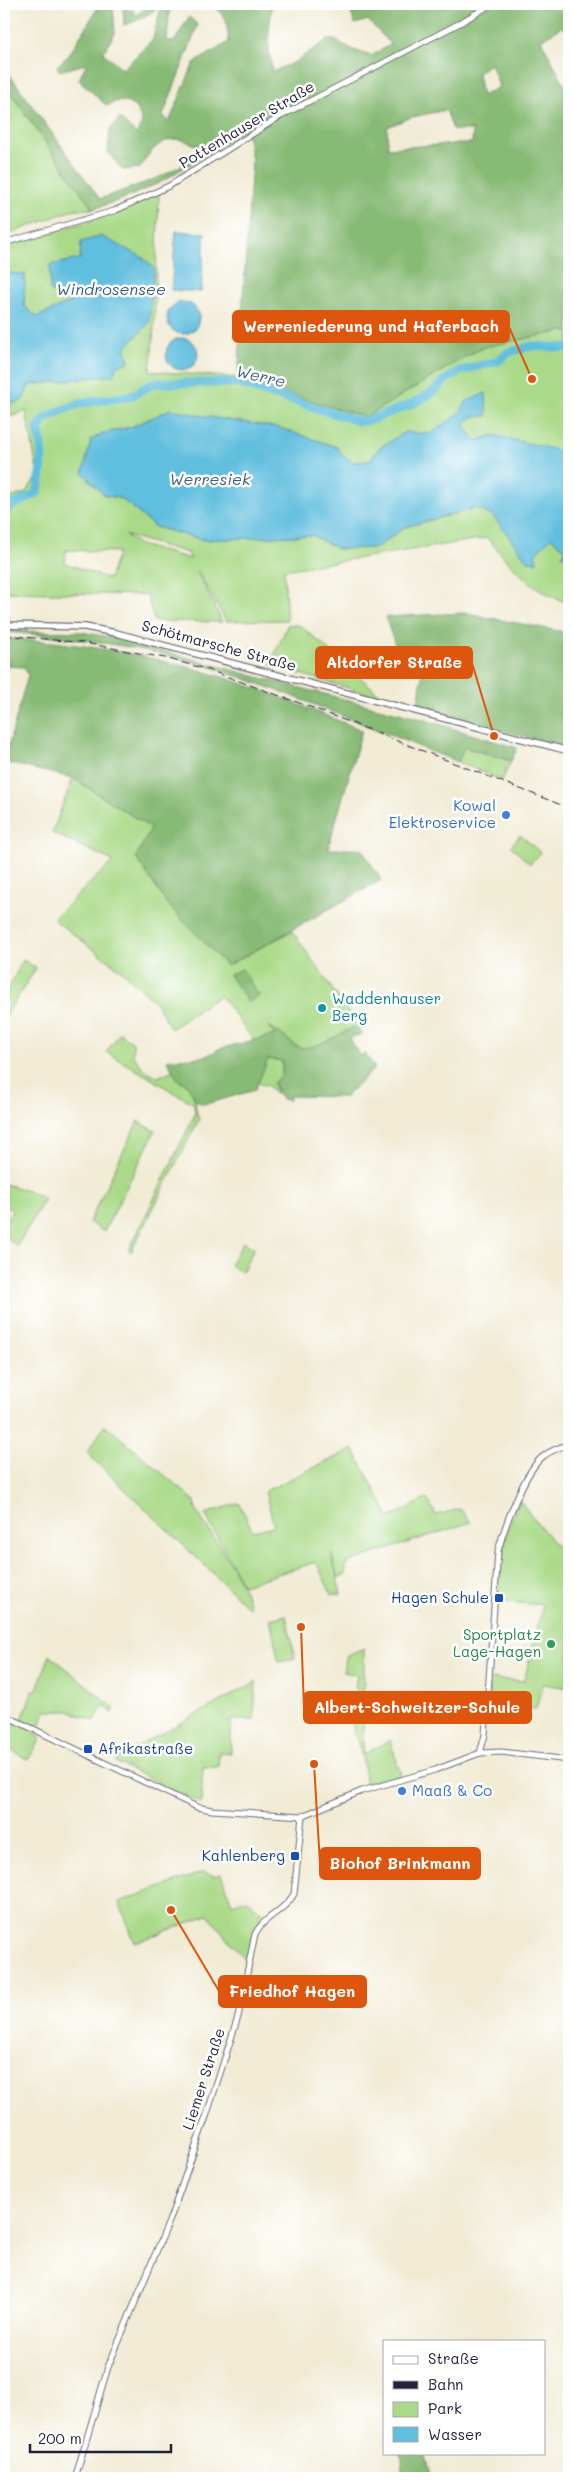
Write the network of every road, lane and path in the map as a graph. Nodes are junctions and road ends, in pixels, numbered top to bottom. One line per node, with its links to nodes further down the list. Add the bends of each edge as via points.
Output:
1 (492, 4): 2 (main road, Pottenhauser Straße, via 281,116 170,186 114,211)
2 (4, 243)
3 (4, 625): 4 (main road, Schötmarsche Straße, via 110,631)
4 (569, 751)
5 (569, 1444): 7 (main road, via 544,1456 531,1470 501,1538 485,1735)
6 (4, 1715): 9 (main road, via 197,1806 212,1810)
7 (480, 1753): 8 (main road, via 501,1752); 9 (main road, via 454,1764 362,1791)
8 (569, 1760)
9 (302, 1816): 10 (main road, Liemer Straße, via 294,1894 287,1904 262,1923 255,1934 238,2017 210,2105 170,2220 108,2368)
10 (75, 2478)

